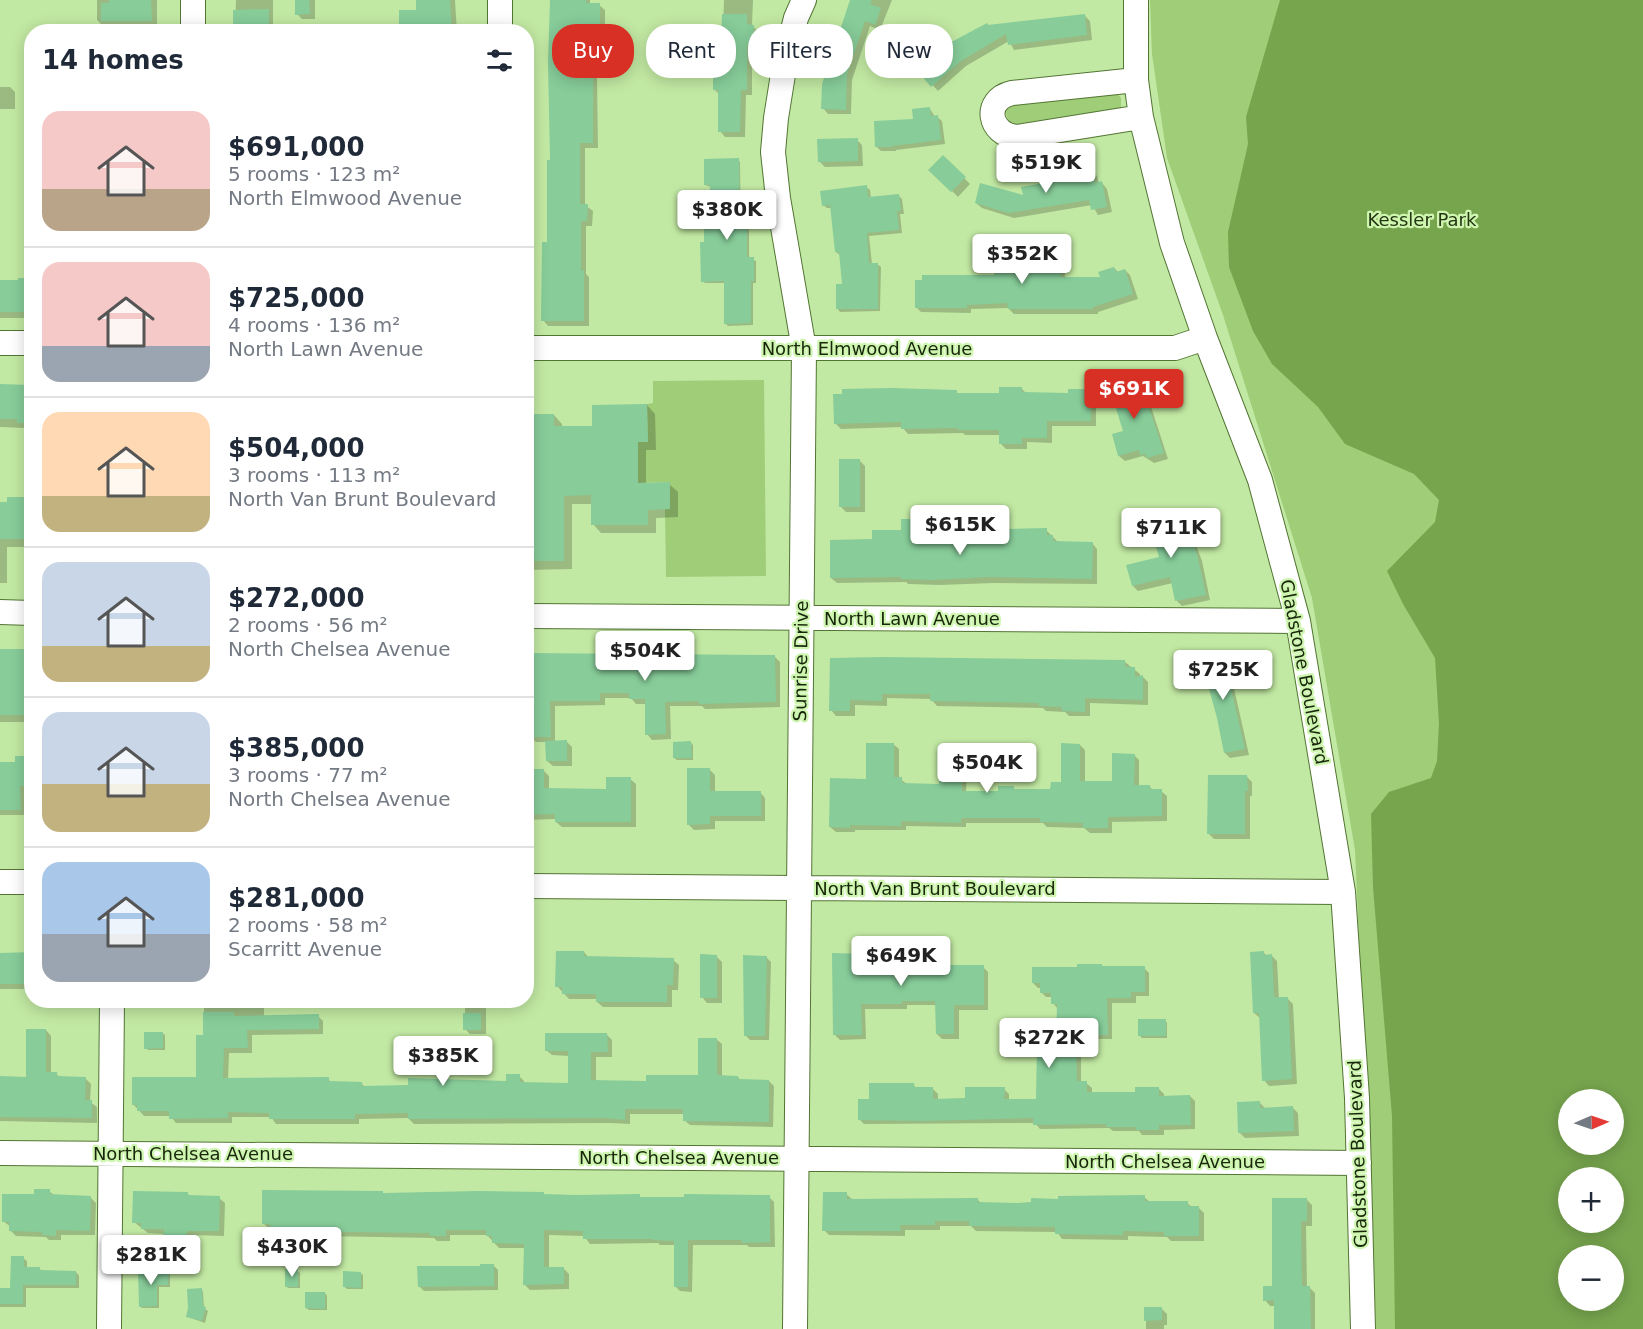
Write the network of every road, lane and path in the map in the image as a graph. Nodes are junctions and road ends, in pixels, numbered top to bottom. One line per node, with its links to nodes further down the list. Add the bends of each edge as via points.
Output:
1 (194, 0): 5 (street)
2 (500, 0): 6 (street)
3 (804, 0): 13 (street, Sunrise Drive, via 785,62 773,152)
4 (1136, 0): 7 (street, Gladstone Boulevard)
5 (193, 24)
6 (500, 24)
7 (1136, 80): 8 (street, Gladstone Boulevard); 8 (street, via 1001,96 996,101 994,124 1008,136 1017,137)
8 (1141, 117): 9 (street, Gladstone Boulevard, via 1172,243)
9 (1205, 338): 13 (street, North Elmwood Avenue, via 1175,348); 18 (street, Gladstone Boulevard, via 1260,480)
10 (0, 343): 11 (street)
11 (24, 344)
12 (534, 348): 13 (street, North Elmwood Avenue)
13 (804, 349): 17 (street, Sunrise Drive)
14 (0, 612): 15 (street)
15 (24, 613)
16 (534, 616): 17 (street, North Lawn Avenue)
17 (802, 618): 18 (street, North Lawn Avenue); 22 (street, Sunrise Drive)
18 (1298, 621): 23 (street, Gladstone Boulevard)
19 (0, 882): 20 (street)
20 (24, 882)
21 (534, 885): 22 (street, North Van Brunt Boulevard)
22 (799, 888): 23 (street, North Van Brunt Boulevard); 27 (street, Sunrise Drive)
23 (1343, 892): 28 (street, Gladstone Boulevard)
24 (112, 1008): 26 (street)
25 (0, 1152): 26 (street, North Chelsea Avenue)
26 (111, 1153): 27 (street, North Chelsea Avenue); 29 (street)
27 (796, 1159): 28 (street, North Chelsea Avenue); 30 (street, Sunrise Drive)
28 (1359, 1163): 31 (street, Gladstone Boulevard)
29 (110, 1329)
30 (795, 1329)
31 (1363, 1329)

